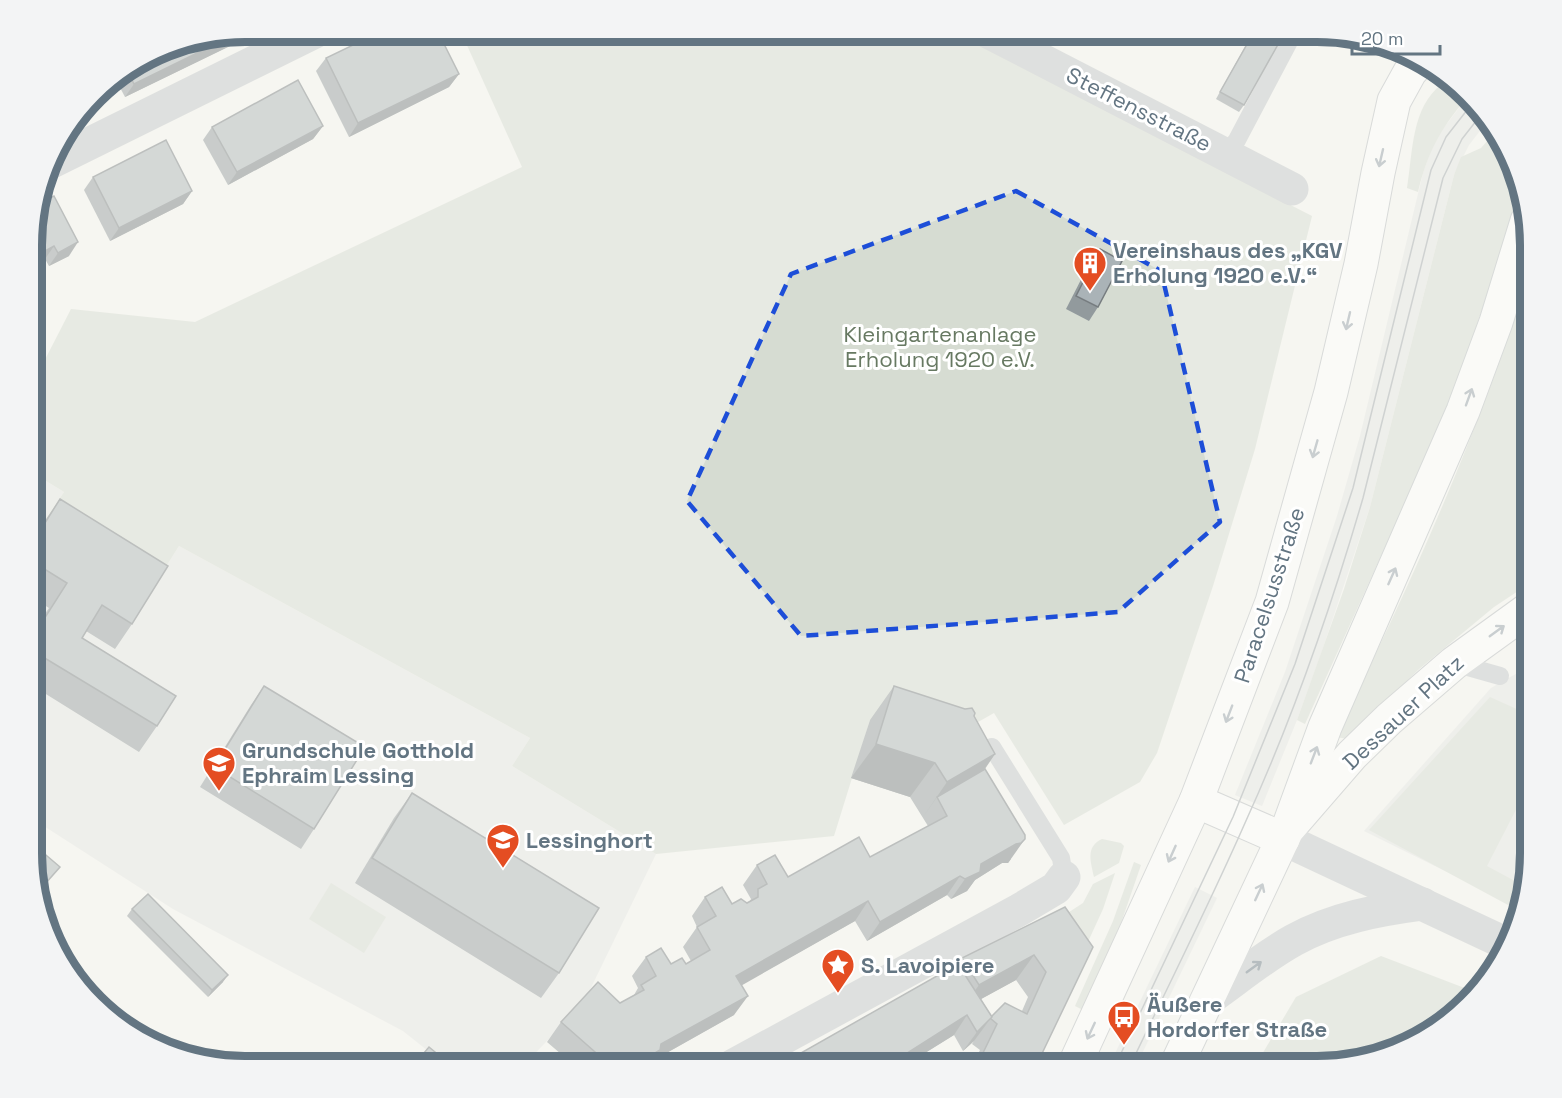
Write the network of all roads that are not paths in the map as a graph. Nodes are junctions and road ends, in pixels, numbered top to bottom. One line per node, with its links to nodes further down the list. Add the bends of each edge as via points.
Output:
1 (295, 42): 8 (street)
2 (1008, 42): 7 (street, Steffensstraße)
3 (1289, 42): 7 (lane, Steffensstraße)
4 (1402, 61): 6 (main road, Paracelsusstraße)
5 (1414, 67): 6 (main road, Paracelsusstraße)
6 (1394, 101): 15 (main road, Paracelsusstraße, one-way to 15, via 1331,392 1272,602)
7 (1226, 154): 9 (street, Steffensstraße)
8 (62, 157)
9 (1292, 189)
10 (1520, 244): 16 (main road, one-way to 10, via 1325,727 1463,411)
11 (1520, 615): 12 (main road, Dessauer Platz, one-way to 11)
12 (1454, 663): 13 (lane); 16 (main road, Dessauer Platz, via 1352,755)
13 (1500, 676)
14 (992, 747): 17 (lane, via 1061,858)
15 (1196, 801): 16 (main road); 22 (main road, Paracelsusstraße, one-way to 22)
16 (1285, 834): 18 (street); 20 (main road, one-way to 16)
17 (1064, 877): 21 (street, via 1056,888 1019,910)
18 (1423, 904): 19 (street); 20 (street, one-way to 18, via 1304,935 1378,910)
19 (1500, 941)
20 (1206, 1002): 23 (main road)
21 (750, 1056)
22 (1079, 1056)
23 (1181, 1056)

